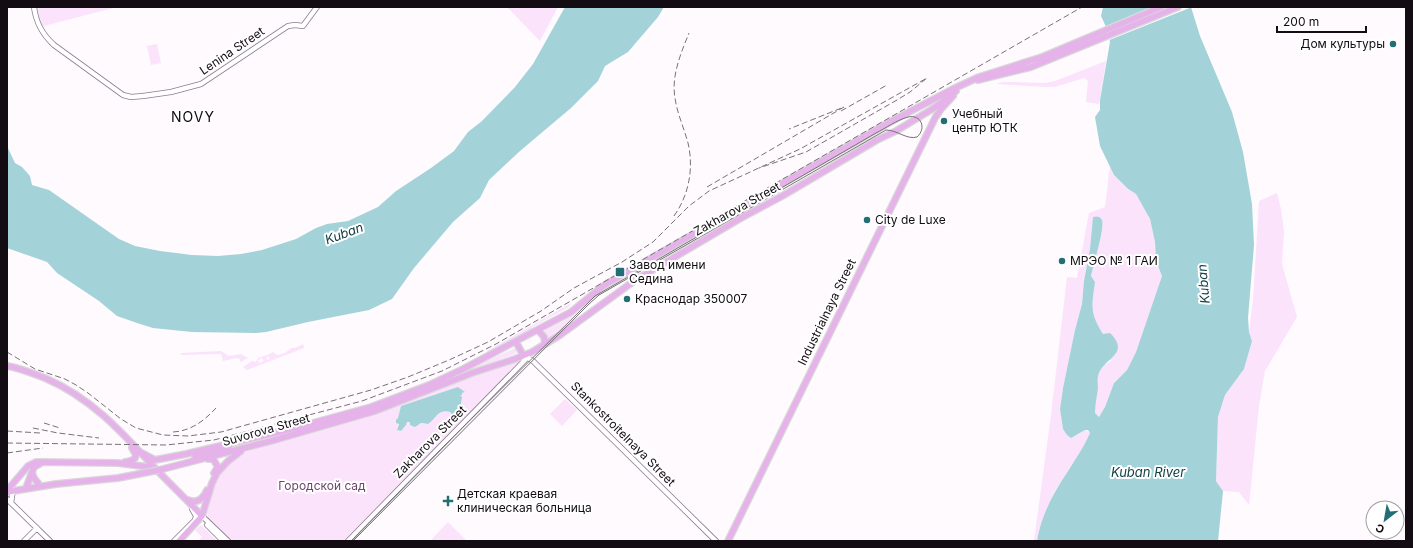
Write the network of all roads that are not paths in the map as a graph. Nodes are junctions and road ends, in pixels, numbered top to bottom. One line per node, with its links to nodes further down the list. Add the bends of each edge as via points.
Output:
1 (34, 7): 2 (street, Lenina Street, via 37,22 54,45 123,95 131,97 171,92 201,84 288,26 303,26)
2 (317, 7)
3 (1161, 7): 5 (main road)
4 (1178, 7): 5 (main road)
5 (1048, 57): 6 (main road, Zakharova Street, via 979,77)
6 (964, 84): 7 (main road, Zakharova Street); 10 (main road, Industrialnaya Street)
7 (939, 99): 8 (main road, Zakharova Street); 9 (main road, Zakharova Street); 10 (main road)
8 (930, 101): 9 (main road); 13 (main road, Zakharova Street, via 608,283 571,312)
9 (934, 108): 11 (main road, Zakharova Street)
10 (941, 109): 12 (main road, Industrialnaya Street)
11 (920, 117): 12 (main road, via 932,113); 15 (main road, Zakharova Street, via 634,281)
12 (935, 118): 45 (main road, Industrialnaya Street)
13 (538, 330): 14 (main road, Zakharova Street); 15 (main road, via 544,337)
14 (516, 342): 16 (main road, Stankostroitelnaya Street); 19 (main road, Suvorova Street, via 429,385 371,407)
15 (545, 344): 16 (main road, Zakharova Street)
16 (525, 357): 20 (main road, Suvorova Street, via 472,373 375,411); 43 (street, Zakharova Street); 44 (street, Stankostroitelnaya Street, via 533,361 580,406)
17 (7, 366): 22 (main road, via 29,372 72,392 108,419)
18 (7, 370): 21 (main road, via 28,375 70,394 99,416)
19 (291, 429): 22 (main road, Suvorova Street, via 158,460); 23 (main road, Suvorova Street)
20 (260, 444): 23 (main road, Suvorova Street); 35 (main road, via 239,452 217,473)
21 (132, 448): 24 (main road, via 136,455 134,459); 25 (main road)
22 (140, 452): 32 (main road)
23 (200, 459): 27 (main road, Suvorova Street, bridge, via 138,475); 32 (main road, via 213,460 217,469 202,498 194,502)
24 (118, 463): 25 (main road); 26 (main road, via 50,462)
25 (149, 466): 34 (main road)
26 (33, 467): 28 (main road, via 34,478); 29 (main road); 30 (main road)
27 (56, 482): 28 (main road, Suvorova Street); 29 (main road, Suvorova Street)
28 (38, 483): 29 (main road, Suvorova Street)
29 (27, 486): 30 (main road, Suvorova Street)
30 (9, 489): 33 (street)
31 (7, 499): 33 (street)
32 (187, 500): 35 (main road)
33 (11, 503): 36 (street)
34 (192, 509): 35 (main road); 39 (street, via 196,516 195,520)
35 (202, 517): 40 (main road); 41 (street); 42 (street)
36 (37, 528): 37 (street); 38 (street)
37 (24, 541)
38 (50, 541)
39 (174, 541)
40 (179, 541)
41 (223, 541)
42 (228, 541)
43 (348, 541)
44 (716, 541)
45 (728, 541)

